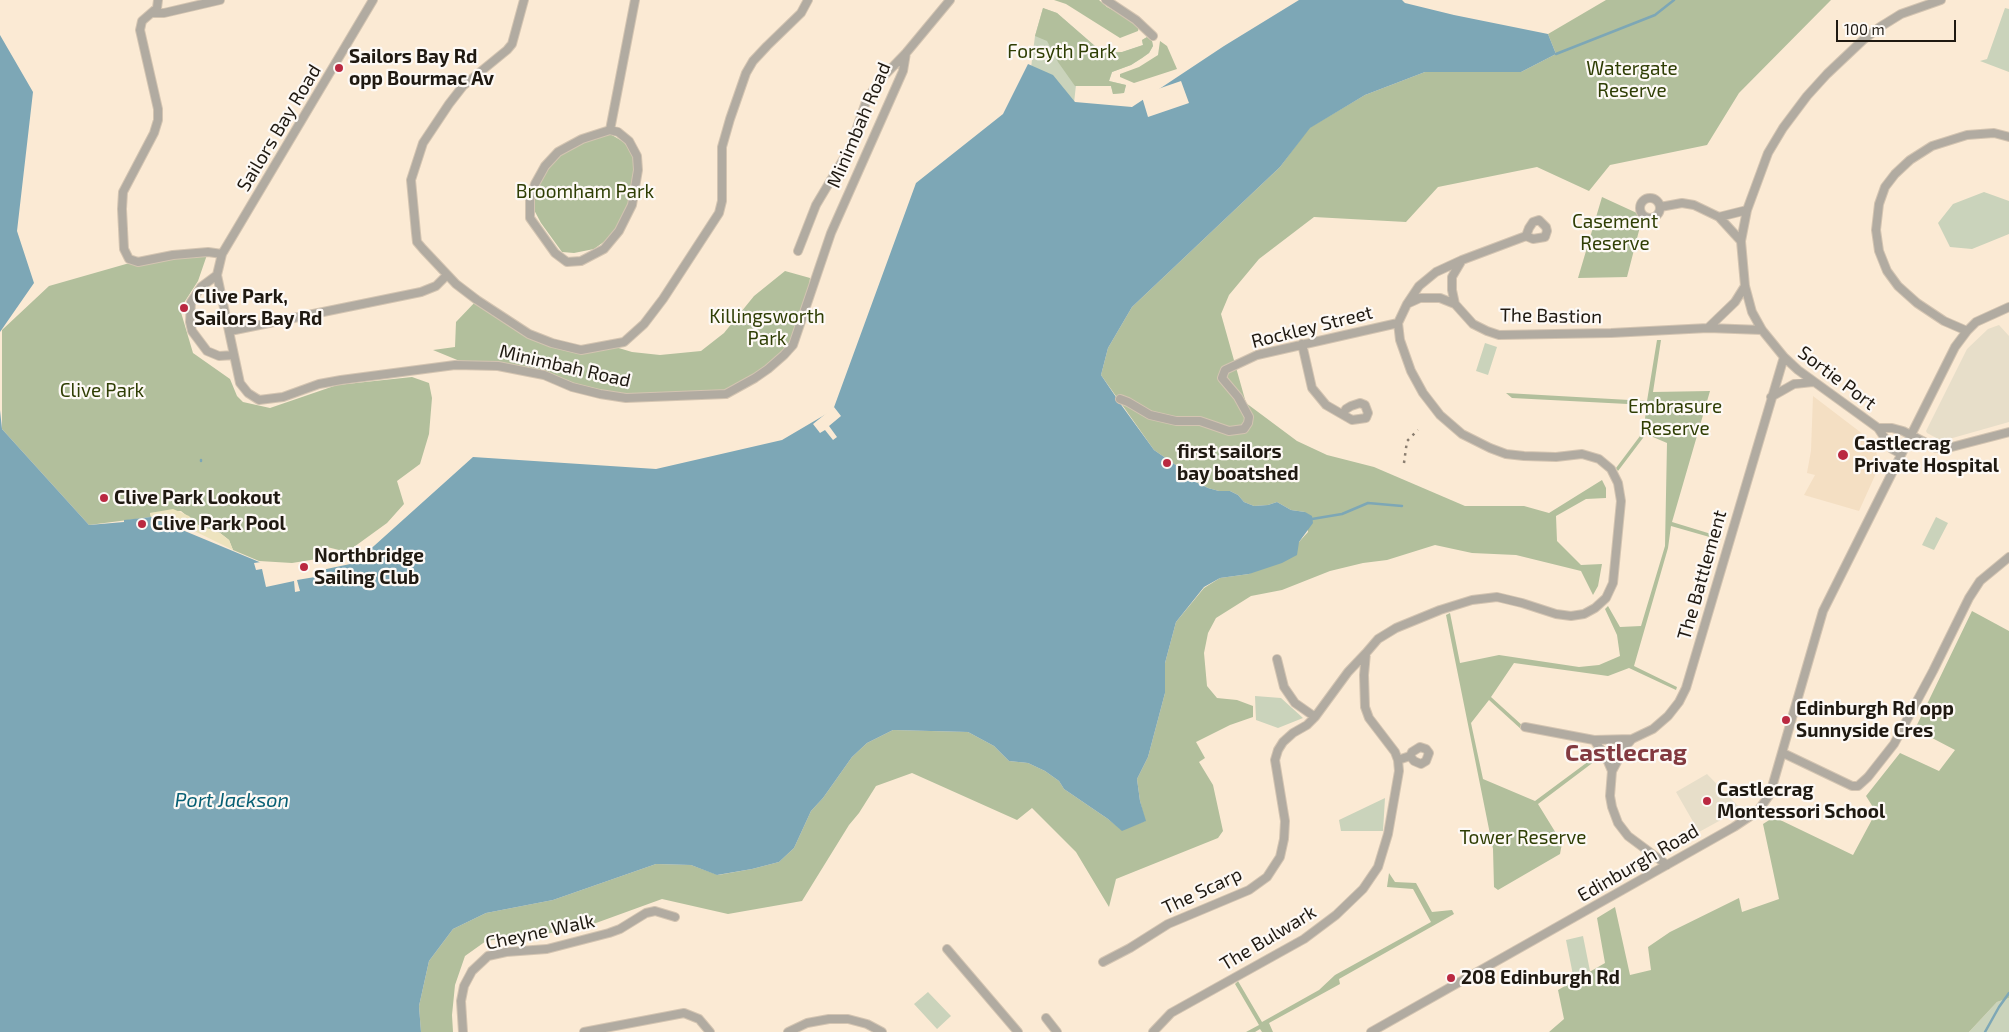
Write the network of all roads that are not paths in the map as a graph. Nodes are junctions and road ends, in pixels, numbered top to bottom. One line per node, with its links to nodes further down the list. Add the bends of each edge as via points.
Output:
1 (158, 0): 10 (street)
2 (220, 0): 10 (street)
3 (373, 0): 21 (street, Sailors Bay Road)
4 (524, 0): 24 (street, via 512,44 463,86 423,143 413,170 411,186 417,242)
5 (635, 0): 13 (street)
6 (808, 0): 24 (street, via 801,14 767,46 746,73 722,147 719,213 644,324 624,342 580,350 552,343 529,334)
7 (950, 0): 12 (street, Minimbah Road)
8 (1106, 0): 11 (street)
9 (1942, 0): 16 (street, Sortie Port, via 1901,14 1880,27 1827,74 1783,128 1768,153)
10 (153, 13): 21 (street, via 142,20 140,30 158,120 123,192 124,249 128,259 138,262 173,255)
11 (1153, 36)
12 (906, 53): 20 (street, via 867,99 850,148 820,198); 38 (street, Minimbah Road, via 903,71 831,233 793,345 755,378 726,394 643,399 600,394 544,374 498,366 454,364 319,384 283,397 259,400)
13 (610, 130): 13 (street, via 629,140 637,156 632,205 619,231 604,249 582,261 567,262 555,253 530,218 530,199 545,166 558,152 582,139)
14 (2009, 136): 33 (street, via 1994,133 1967,135 1932,146 1895,174 1879,204 1876,230 1879,251 1898,286 1944,321)
15 (1660, 207): 17 (street, via 1694,204)
16 (1747, 210): 17 (street); 19 (street, Sortie Port)
17 (1719, 217): 19 (street)
18 (1526, 236): 22 (street)
19 (1741, 241): 25 (street, Sortie Port)
20 (798, 251)
21 (222, 254): 23 (street, Sailors Bay Road)
22 (1462, 260): 26 (street, via 1436,272); 27 (street, via 1452,277)
23 (216, 275): 32 (street, Sailors Bay Road); 35 (street, via 201,287 191,302 192,332 207,351 219,356)
24 (447, 275): 32 (street, via 436,286 421,292)
25 (1745, 286): 30 (street, via 1735,302); 31 (street, Sortie Port, via 1752,312)
26 (1407, 304): 27 (street, via 1428,297); 29 (street)
27 (1455, 304): 30 (street, The Bastion, via 1473,324 1499,335)
28 (2009, 307): 33 (street, Edinburgh Road, via 1982,319)
29 (1398, 323): 34 (street, Rockley Street); 47 (street, via 1405,355 1423,393 1440,415 1462,434 1506,454 1556,457 1582,454 1598,459 1611,469 1618,483 1621,501 1616,559 1613,583 1606,598 1584,614 1556,614 1497,597 1472,600 1396,628 1378,639)
30 (1708, 328): 31 (street, The Bastion)
31 (1762, 330): 36 (street, Sortie Port)
32 (230, 331): 35 (street, Sailors Bay Road)
33 (1967, 331): 44 (street, Edinburgh Road, via 1955,347)
34 (1302, 344): 40 (street, Rockley Street, via 1257,355 1226,370 1222,378 1249,417 1244,429 1229,431 1200,421 1176,421 1150,415); 41 (street, via 1312,388 1326,405)
35 (234, 355): 38 (street, Sailors Bay Road)
36 (1784, 357): 37 (street, Sortie Port); 39 (street, The Battlement)
37 (1813, 382): 39 (street, via 1794,384); 42 (street, Sortie Port)
38 (240, 383)
39 (1771, 397): 51 (street, The Battlement, via 1686,688 1668,716)
40 (1120, 399)
41 (1343, 414)
42 (1878, 428): 44 (street, Sortie Port, via 1892,428); 45 (street, Sortie Port, via 1892,449)
43 (2009, 432): 44 (street, Sortie Port, via 1944,449)
44 (1911, 435): 45 (street, Edinburgh Road)
45 (1901, 454): 53 (street, Edinburgh Road, via 1823,611)
46 (2009, 557): 53 (street, via 1980,580 1894,744 1858,786)
47 (1366, 653): 49 (street, The Scarp); 55 (street, via 1365,707)
48 (1277, 659): 49 (street, via 1284,687 1295,703)
49 (1315, 718): 60 (street, The Scarp, via 1292,734 1278,750 1275,760 1285,821 1284,839 1280,857 1267,877 1249,890 1168,924)
50 (1525, 727): 52 (street, The Battlement)
51 (1632, 739): 52 (street, The Battlement); 56 (street, The Battlement)
52 (1594, 740): 56 (street)
53 (1784, 754): 57 (street, Edinburgh Road, via 1770,794 1758,811)
54 (1410, 756): 55 (street)
55 (1398, 760): 71 (street, The Bulwark, via 1388,834 1378,867 1364,889 1304,939 1171,1013)
56 (1612, 771): 57 (street, via 1610,796 1618,823 1628,836)
57 (1667, 865): 72 (street, Edinburgh Road)
58 (675, 917): 63 (street, Cheyne Walk, via 655,911 609,933 548,949 488,956 472,970 464,986 461,1001)
59 (947, 949): 69 (street)
60 (1103, 962)
61 (1046, 1018): 70 (street)
62 (806, 1023): 66 (street); 67 (street); 68 (street, via 848,1019)
63 (463, 1032)
64 (584, 1032): 65 (street, via 684,1013 699,1019)
65 (710, 1032)
66 (788, 1032)
67 (802, 1032)
68 (882, 1032)
69 (1018, 1032)
70 (1057, 1032)
71 (1153, 1032)
72 (1371, 1032)

